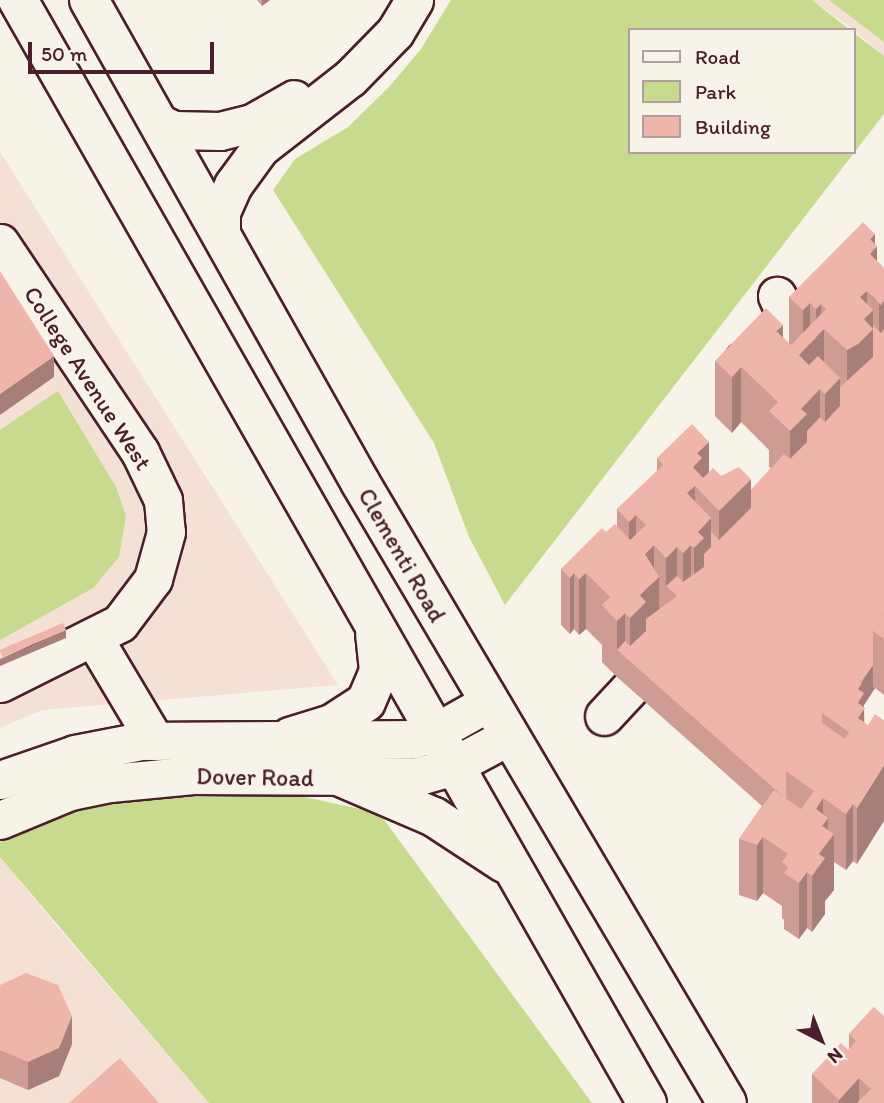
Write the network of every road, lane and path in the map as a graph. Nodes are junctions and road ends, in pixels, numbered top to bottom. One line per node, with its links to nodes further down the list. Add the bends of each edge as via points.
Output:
1 (18, 0): 10 (main road)
2 (89, 0): 5 (main road, Clementi Road)
3 (389, 0): 5 (street, via 336,67 288,104 252,123 220,131 174,130)
4 (414, 0): 6 (street, via 395,32 350,78 260,148 233,185 221,212)
5 (161, 124): 6 (main road, Clementi Road)
6 (221, 230): 14 (main road, Clementi Road, via 360,482)
7 (0, 243): 11 (street, College Avenue West, via 139,452 163,500 166,533 153,579 120,623)
8 (776, 296): 9 (street, via 785,313 786,331 778,346 768,356)
9 (727, 362)
10 (374, 629): 16 (main road); 18 (main road, via 379,671 366,702 332,724)
11 (93, 637): 12 (street, College Avenue West); 19 (street)
12 (0, 683)
13 (631, 687): 15 (street)
14 (489, 702): 16 (street, Dover Road); 17 (main road, Clementi Road)
15 (604, 716)
16 (434, 733): 18 (street, Dover Road, via 388,741); 20 (main road)
17 (509, 736): 20 (street, Dover Road); 26 (main road, Clementi Road)
18 (290, 737): 19 (street, Dover Road)
19 (155, 741): 22 (street, Dover Road, via 75,754)
20 (453, 766): 21 (street, Dover Road, via 419,776); 24 (main road)
21 (343, 778): 23 (street, Dover Road, via 193,775 110,783 70,792); 24 (main road, via 434,817)
22 (0, 780)
23 (0, 820)
24 (512, 868): 25 (main road)
25 (647, 1103)
26 (727, 1103)

